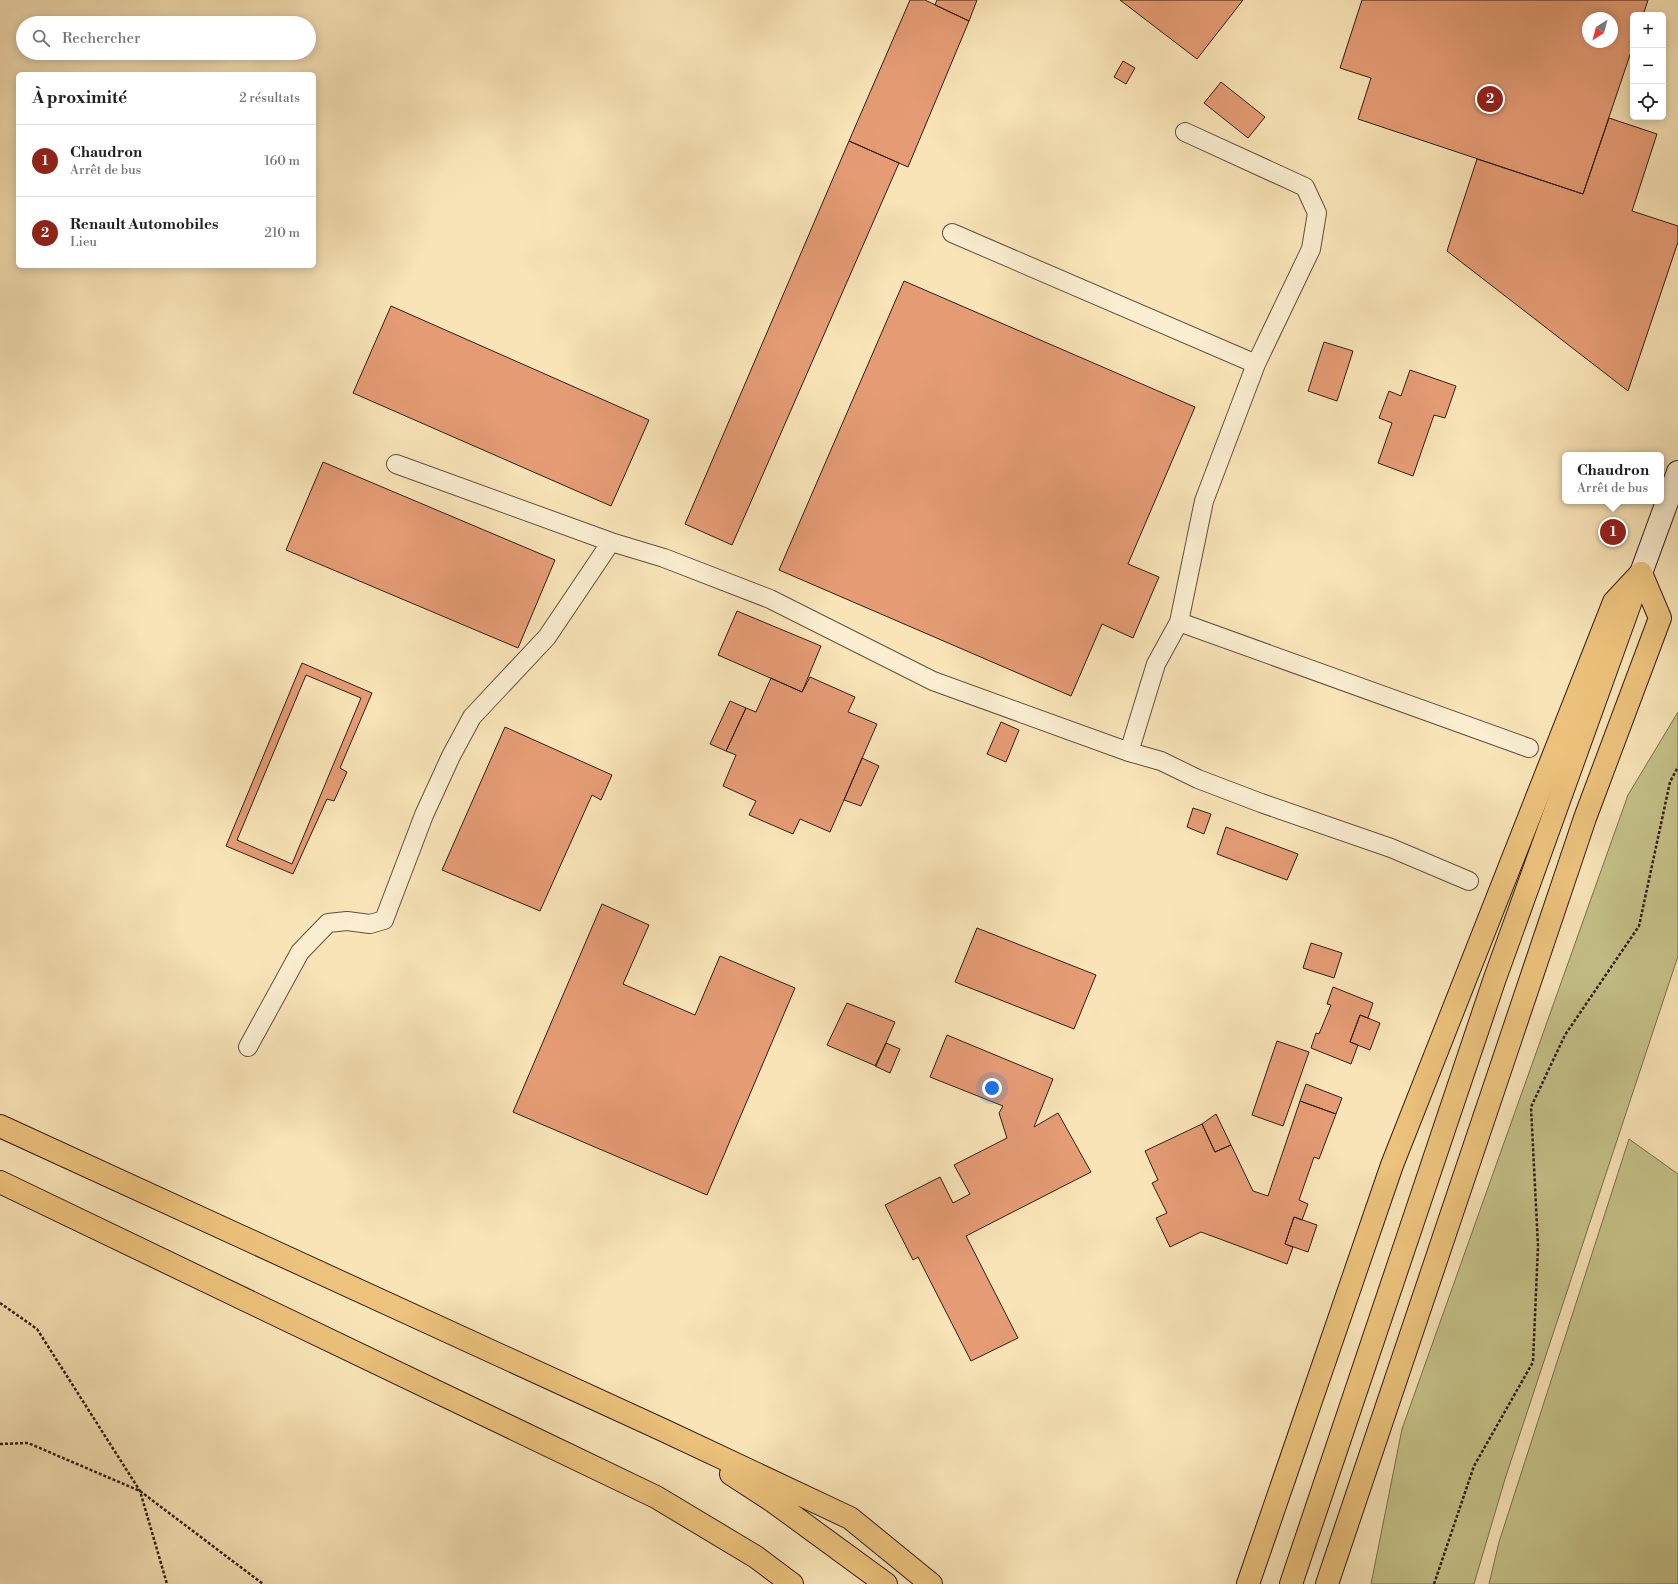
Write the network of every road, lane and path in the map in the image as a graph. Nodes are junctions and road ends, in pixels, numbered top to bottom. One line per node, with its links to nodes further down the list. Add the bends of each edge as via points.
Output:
1 (1185, 132): 3 (lane, via 1305,187 1317,213 1311,249)
2 (952, 233): 3 (lane)
3 (1256, 364): 8 (lane, via 1204,501)
4 (396, 464): 6 (lane)
5 (1678, 472): 7 (main road)
6 (611, 542): 10 (lane, via 664,558 770,599 933,681); 13 (lane, via 547,637 472,717 450,756 424,815 384,920 370,924 347,921 328,923 300,952)
7 (1641, 572): 25 (main road, via 1614,602 1392,1165); 26 (main road, via 1494,981); 27 (main road, via 1660,618 1585,818)
8 (1179, 622): 9 (lane); 10 (lane, via 1156,664)
9 (1529, 748)
10 (1129, 752): 12 (lane, via 1161,761 1198,779 1391,848)
11 (1678, 767): 28 (path, via 1670,782 1638,926 1565,1035 1531,1107 1538,1246 1533,1362 1474,1466)
12 (1469, 881)
13 (248, 1047)
14 (0, 1126): 17 (main road)
15 (0, 1182): 22 (main road, via 656,1498 756,1557)
16 (0, 1303): 19 (path, via 37,1329)
17 (663, 1430): 23 (main road, via 774,1502); 24 (main road, via 850,1518)
18 (1, 1443): 19 (path, via 28,1443)
19 (140, 1491): 20 (path); 21 (path)
20 (167, 1584)
21 (262, 1584)
22 (792, 1584)
23 (886, 1584)
24 (931, 1584)
25 (1248, 1584)
26 (1291, 1584)
27 (1327, 1584)
28 (1434, 1584)

